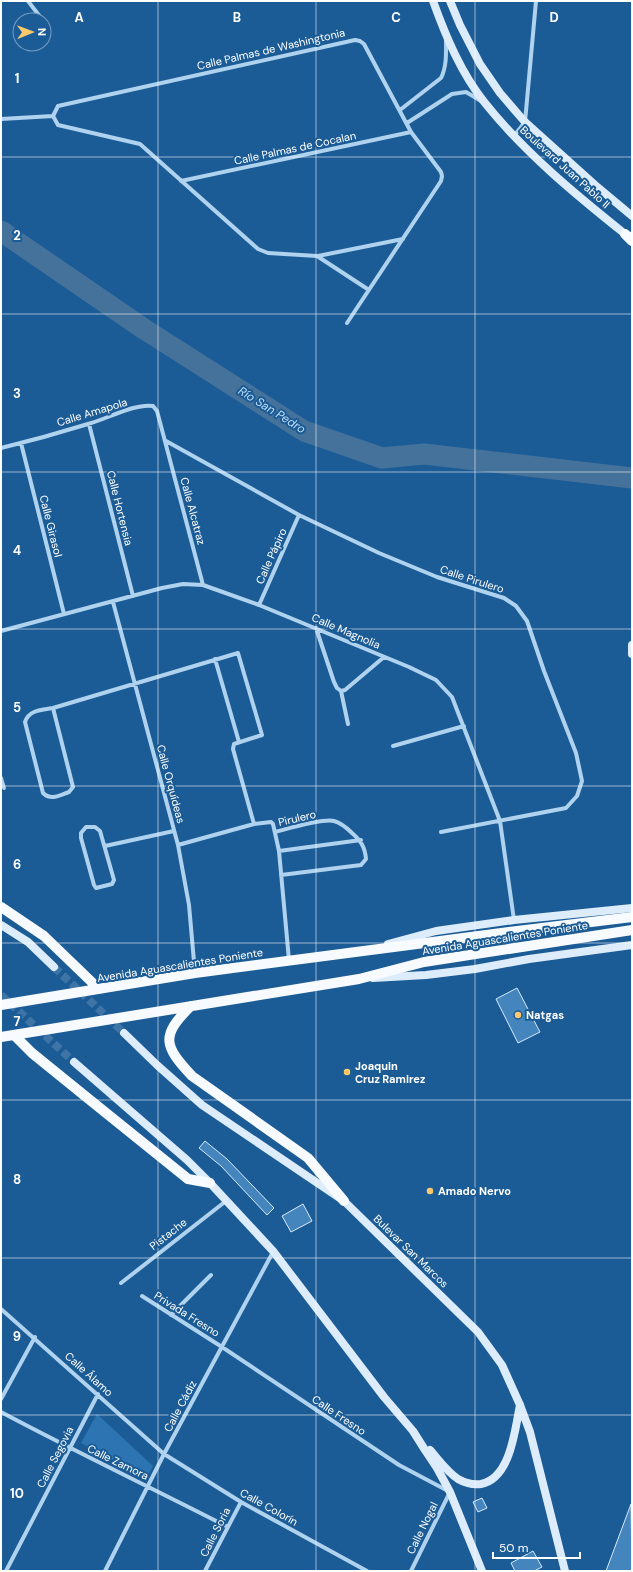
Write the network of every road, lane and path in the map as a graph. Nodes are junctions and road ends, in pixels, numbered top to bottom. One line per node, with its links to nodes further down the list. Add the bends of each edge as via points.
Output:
1 (28, 1): 5 (street)
2 (433, 1): 6 (street, Boulevard Juan Pablo II)
3 (450, 1): 11 (street, Boulevard Juan Pablo II, via 480,64 500,94)
4 (536, 1): 11 (street)
5 (36, 12)
6 (446, 37): 7 (street, Boulevard Juan Pablo II); 8 (street, via 446,56 441,78)
7 (484, 103): 12 (street, via 466,92 452,94); 14 (street, Boulevard Juan Pablo II)
8 (400, 110): 9 (street, Calle Palmas de Washingtonia, via 364,44 355,40 58,106); 12 (street, Calle Palmas de Washingtonia)
9 (53, 116): 10 (street); 15 (street, via 58,125 140,144)
10 (1, 119)
11 (525, 122): 14 (street); 16 (street, Boulevard Juan Pablo II)
12 (407, 123): 13 (street, Calle Palmas de Washingtonia)
13 (411, 132): 15 (street, Calle Palmas de Cocalan); 18 (street, Calle Palmas de Washingtonia, via 442,176)
14 (514, 136): 17 (street, Boulevard Juan Pablo II, via 585,202)
15 (182, 181): 19 (street, via 258,249 268,253)
16 (632, 216)
17 (630, 237)
18 (403, 239): 19 (street); 20 (street, Calle Palmas de Washingtonia)
19 (317, 256): 20 (street)
20 (370, 290): 21 (street, Calle Palmas de Washingtonia)
21 (347, 323)
22 (89, 424): 23 (street, Calle Amapola, via 147,405 153,406 158,412); 24 (street, Calle Amapola); 28 (street, Calle Hortensia)
23 (166, 441): 26 (street, Calle Pirulero); 27 (street, Calle Alcatraz)
24 (21, 443): 25 (street, Calle Amapola); 31 (street, Calle Girasol)
25 (1, 448)
26 (299, 515): 30 (street, Calle Pápiro); 47 (street, Calle Pirulero, via 437,577 504,598 516,606 528,621 544,671 576,753 582,781 577,796 566,808)
27 (203, 585): 28 (street, Calle Magnolia, via 184,584); 30 (street, Calle Magnolia)
28 (133, 596): 29 (street, Calle Magnolia)
29 (113, 602): 31 (street, Calle Magnolia); 38 (street, Calle Orquídeas)
30 (259, 605): 32 (street, Calle Magnolia)
31 (64, 614): 33 (street, Calle Magnolia)
32 (316, 628): 36 (street, Calle Magnolia); 39 (street, via 334,682)
33 (1, 631)
34 (632, 645): 35 (street)
35 (632, 654)
36 (384, 657): 39 (street); 42 (street, Calle Magnolia, via 436,680 452,697)
37 (215, 659): 38 (street); 43 (street); 43 (street, via 238,653 262,735)
38 (134, 683): 40 (street); 49 (street, Calle Orquídeas)
39 (341, 691): 41 (street)
40 (53, 708): 40 (street, via 32,712 25,722 43,793 51,798 69,792 73,787)
41 (348, 724)
42 (464, 726): 44 (street); 47 (street, Calle Magnolia)
43 (239, 742): 48 (street, via 234,744 233,749)
44 (393, 746)
45 (1, 778): 46 (street)
46 (4, 788)
47 (500, 821): 51 (street, Calle Pirulero); 60 (street, Calle Magnolia)
48 (254, 824): 50 (street, via 270,822); 53 (street)
49 (174, 831): 53 (street, Calle Orquídeas); 54 (street)
50 (275, 832): 52 (street, Pirulero, via 332,821 345,826); 55 (street, Pirulero)
51 (441, 832)
52 (360, 840): 55 (street); 56 (street, Pirulero, via 366,859 361,865)
53 (178, 845): 67 (street, Calle Orquídeas, via 188,905)
54 (105, 846): 54 (street, via 114,883 96,888 81,833 86,827 95,827 100,831)
55 (279, 851): 56 (street, Pirulero)
56 (281, 875): 65 (street, Pirulero)
57 (1, 907): 69 (main road, via 44,936)
58 (632, 908): 60 (street, Avenida Aguascalientes Poniente)
59 (632, 917): 64 (main road, Avenida Aguascalientes Poniente)
60 (514, 920): 64 (street, Avenida Aguascalientes Poniente, via 436,931)
61 (1, 925): 66 (street, via 28,942)
62 (632, 930): 68 (main road, Avenida Aguascalientes Poniente, via 424,962)
63 (632, 945): 68 (street, Avenida Aguascalientes Poniente, via 468,970)
64 (363, 951): 65 (main road, Avenida Aguascalientes Poniente)
65 (289, 960): 67 (main road, Avenida Aguascalientes Poniente)
66 (54, 967)
67 (195, 973): 69 (main road, Avenida Aguascalientes Poniente)
68 (359, 979): 71 (main road, Avenida Aguascalientes Poniente)
69 (99, 989): 70 (main road, Avenida Aguascalientes Poniente)
70 (1, 1005)
71 (191, 1006): 73 (main road, Avenida Aguascalientes Poniente); 78 (main road, via 172,1028 170,1048 176,1059 192,1076 308,1158)
72 (124, 1033): 78 (street, Bulevar San Marcos, via 202,1105)
73 (14, 1035): 74 (main road, Avenida Aguascalientes Poniente); 76 (main road, via 188,1180)
74 (1, 1037)
75 (74, 1062): 76 (street)
76 (210, 1182): 77 (street)
77 (226, 1200): 79 (street); 81 (street, Pistache)
78 (344, 1201): 89 (street, Bulevar San Marcos, via 478,1332 502,1365)
79 (273, 1251): 86 (street, Calle Cádiz); 91 (street)
80 (211, 1275): 84 (street)
81 (121, 1283)
82 (142, 1296): 84 (street, Privada Fresno)
83 (1, 1309): 85 (street, Calle Álamo)
84 (171, 1315): 86 (street, Privada Fresno)
85 (35, 1337): 87 (street, Calle Álamo); 88 (street)
86 (222, 1347): 93 (street, Calle Cádiz); 95 (street, Calle Fresno, via 399,1466)
87 (98, 1394): 92 (street, Calle Segovia); 93 (street, Calle Álamo)
88 (1, 1399)
89 (520, 1405): 91 (street, via 511,1448 497,1475 487,1482 466,1483 456,1478); 104 (street, Bulevar San Marcos, via 530,1432)
90 (1, 1412): 92 (street, Calle Zamora)
91 (413, 1432): 95 (street)
92 (69, 1448): 94 (street, Calle Zamora); 98 (street, Calle Segovia)
93 (164, 1454): 94 (street, Calle Cádiz); 96 (street, Calle Colorín)
94 (148, 1486): 97 (street, Calle Zamora); 99 (street, Calle Cádiz)
95 (450, 1492): 102 (street, Calle Nogal); 103 (street)
96 (241, 1502): 97 (street, Calle Soria); 101 (street, Calle Colorín)
97 (228, 1527): 100 (street, Calle Soria)
98 (6, 1571)
99 (105, 1571)
100 (205, 1571)
101 (367, 1571)
102 (411, 1571)
103 (482, 1571)
104 (565, 1571)

